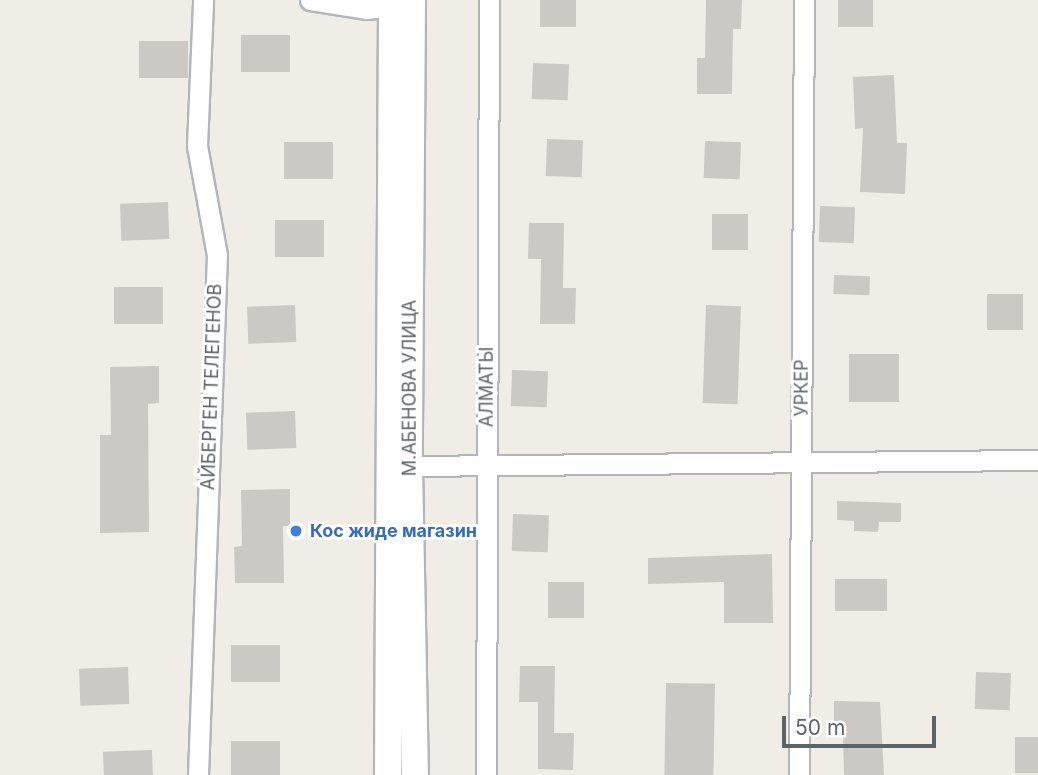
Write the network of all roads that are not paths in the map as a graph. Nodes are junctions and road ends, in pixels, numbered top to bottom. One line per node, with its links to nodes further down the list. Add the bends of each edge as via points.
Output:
1 (203, 0): 10 (street, АЙБЕРГЕН ТЕЛЕГЕНОВ, via 197,146 217,255)
2 (310, 0): 5 (street, via 367,9)
3 (489, 0): 8 (street, АЛМАТЫ)
4 (804, 0): 7 (street, УРКЕР)
5 (399, 2): 9 (main road, М.АБЕНОВА УЛИЦА); 11 (main road, М.АБЕНОВА УЛИЦА)
6 (1038, 460): 7 (street)
7 (801, 461): 8 (street); 14 (street, УРКЕР)
8 (487, 463): 9 (street); 13 (street, АЛМАТЫ)
9 (409, 466): 12 (main road, М.АБЕНОВА УЛИЦА)
10 (198, 775)
11 (388, 775)
12 (415, 775)
13 (486, 775)
14 (799, 775)

